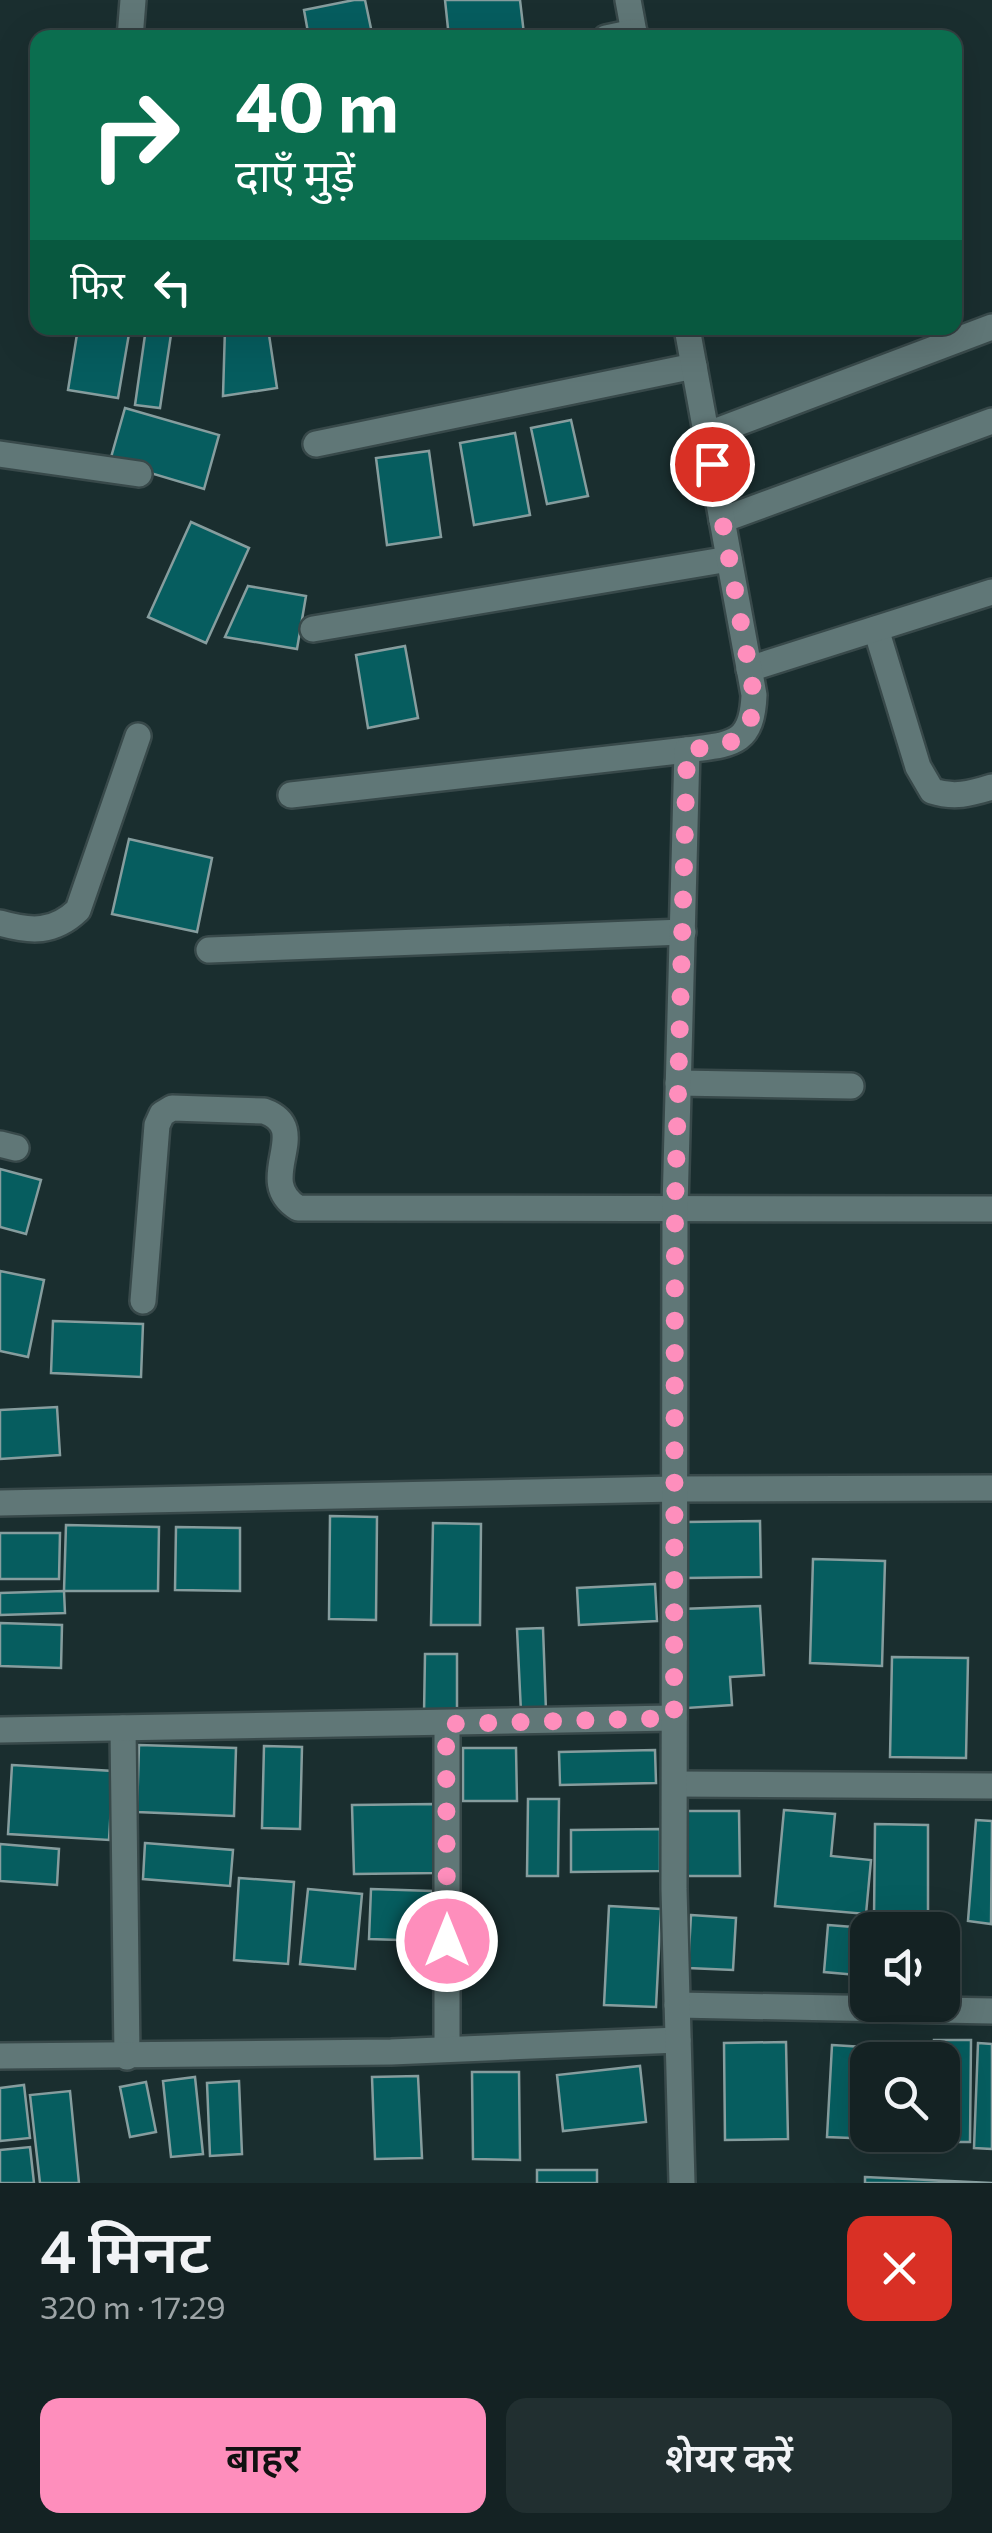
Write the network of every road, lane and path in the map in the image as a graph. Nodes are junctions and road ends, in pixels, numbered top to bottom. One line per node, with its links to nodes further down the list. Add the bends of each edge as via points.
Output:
1 (133, 0): 3 (street)
2 (628, 0): 4 (street)
3 (131, 30)
4 (633, 30)
5 (992, 326): 9 (street)
6 (688, 335): 7 (street)
7 (694, 366): 9 (street); 10 (street)
8 (992, 421): 13 (street)
9 (706, 435): 13 (street)
10 (316, 444)
11 (0, 454): 12 (street)
12 (139, 474)
13 (722, 520): 14 (street)
14 (729, 559): 16 (street); 18 (street)
15 (992, 592): 17 (street)
16 (314, 629)
17 (876, 629): 18 (street); 21 (street, via 918,767 932,791 958,795)
18 (749, 669): 20 (street, via 753,719 744,736)
19 (138, 736): 23 (street, via 78,910 44,931)
20 (687, 750): 22 (street); 24 (street)
21 (992, 787)
22 (291, 795)
23 (0, 923)
24 (683, 932): 25 (street); 26 (street)
25 (210, 950)
26 (678, 1083): 27 (street); 28 (street)
27 (851, 1086)
28 (675, 1208): 29 (street); 30 (street, via 298,1208 284,1200 279,1185 285,1139 276,1115 172,1108 157,1126); 32 (street)
29 (992, 1209)
30 (142, 1300)
31 (992, 1488): 32 (street)
32 (675, 1489): 33 (street); 34 (street)
33 (0, 1504)
34 (674, 1718): 35 (street); 38 (street)
35 (446, 1724): 36 (street); 43 (street)
36 (123, 1728): 37 (street); 45 (street)
37 (0, 1730)
38 (675, 1784): 39 (street); 40 (street)
39 (992, 1786)
40 (677, 2006): 41 (street); 42 (street)
41 (992, 2011)
42 (678, 2040): 43 (street); 46 (street)
43 (447, 2050): 45 (street)
44 (0, 2056): 45 (street)
45 (128, 2057)
46 (682, 2183)

